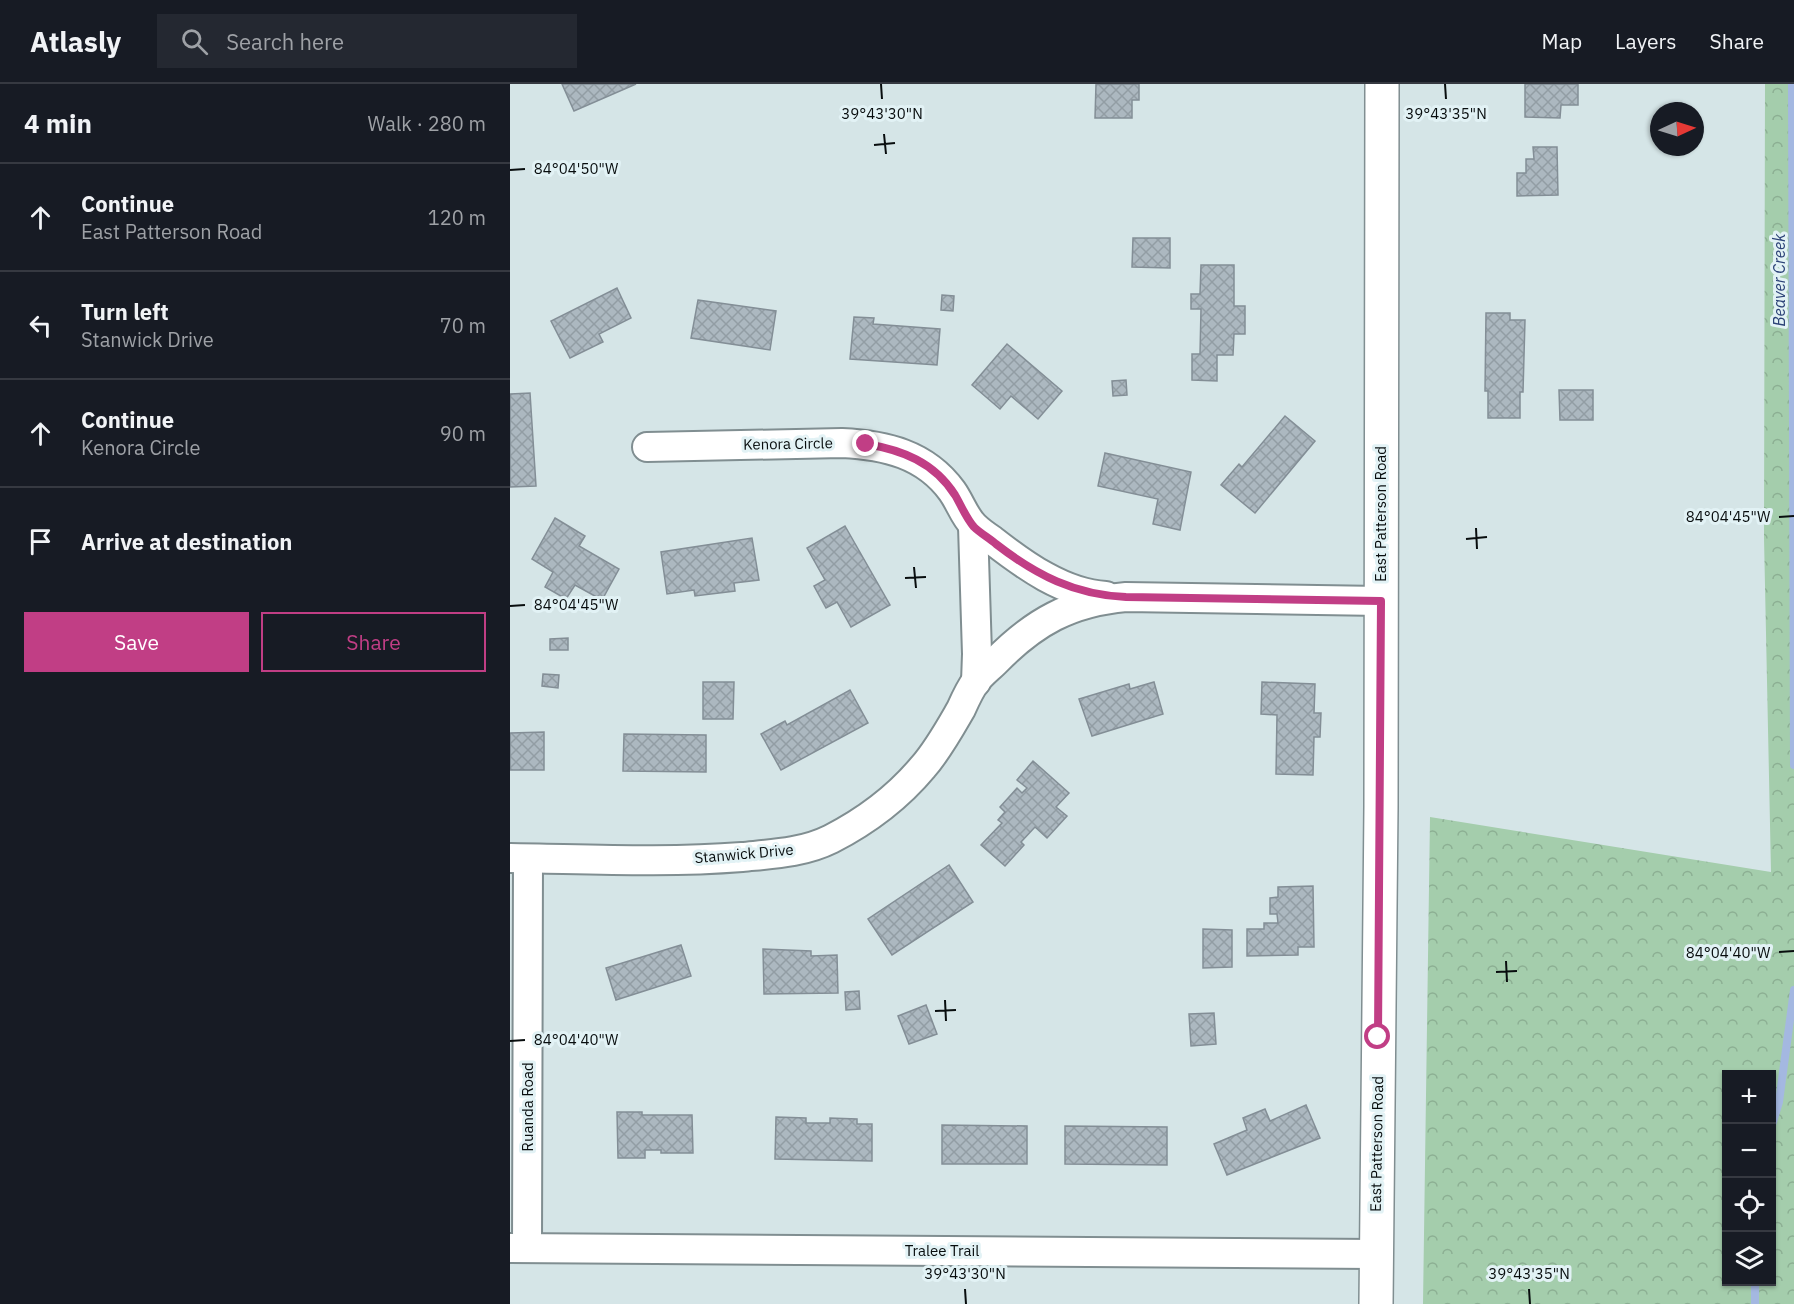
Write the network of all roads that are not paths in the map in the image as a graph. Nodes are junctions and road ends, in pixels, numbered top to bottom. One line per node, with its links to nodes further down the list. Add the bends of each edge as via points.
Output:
1 (1382, 84): 5 (street, East Patterson Road)
2 (647, 447): 3 (street, Kenora Circle, via 842,443 885,447 920,460 933,470 954,494)
3 (973, 526): 4 (street, Kenora Circle, via 1011,556 1052,580 1100,596); 6 (street, Stanwick Drive)
4 (1126, 597): 5 (street, Stanwick Drive); 6 (street, Stanwick Drive, via 1100,599 1058,614 1018,640)
5 (1381, 601): 9 (street, East Patterson Road)
6 (976, 682): 7 (street, Stanwick Drive, via 924,766 868,818 829,840 781,854 719,858)
7 (519, 859): 8 (street, Ruanda Road)
8 (519, 1248): 9 (street, Tralee Trail)
9 (1375, 1254): 10 (street, East Patterson Road)
10 (1376, 1304)

